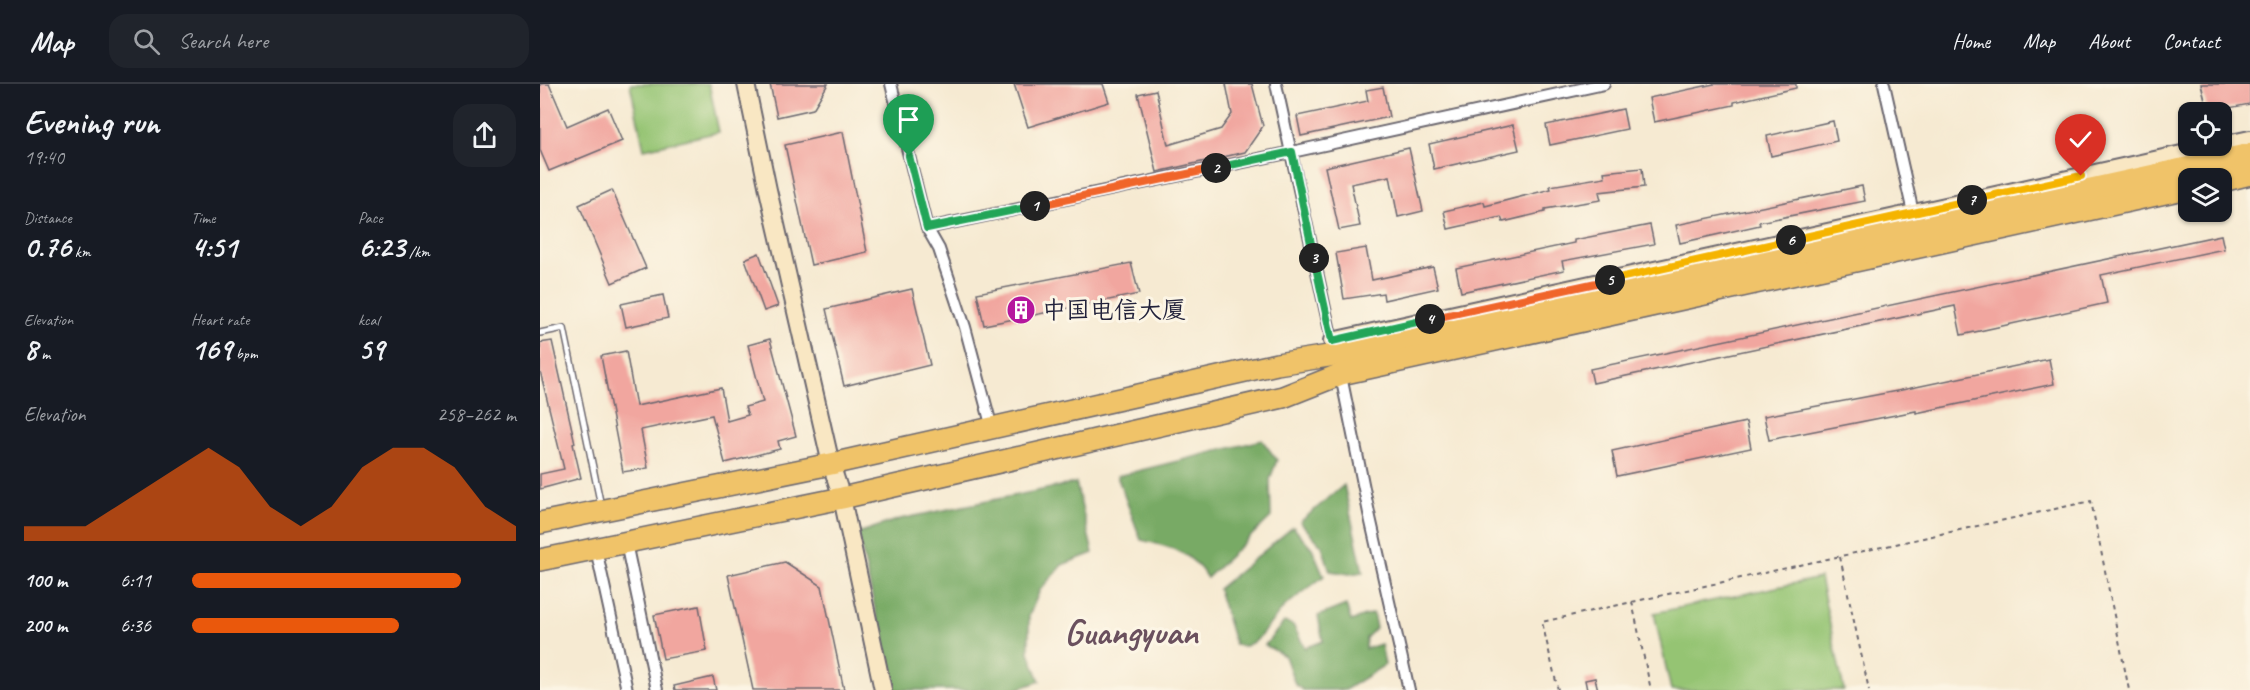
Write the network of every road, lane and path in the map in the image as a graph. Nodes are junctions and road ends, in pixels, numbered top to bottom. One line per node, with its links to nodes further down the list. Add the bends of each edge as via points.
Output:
1 (746, 84): 17 (street)
2 (891, 84): 12 (street)
3 (1276, 84): 7 (street)
4 (1604, 84): 7 (street)
5 (1884, 84): 13 (street)
6 (2250, 139): 13 (street)
7 (1292, 152): 12 (street); 15 (street)
8 (2250, 154): 13 (highway)
9 (2250, 174): 10 (highway)
10 (2232, 178)
11 (2178, 190): 13 (highway)
12 (927, 228): 16 (street, via 939,249)
13 (1916, 229): 15 (highway)
14 (540, 333): 19 (lane, via 564,328)
15 (1336, 357): 16 (highway, via 1277,364); 18 (highway, via 1283,397); 29 (street)
16 (992, 428): 17 (highway)
17 (831, 464): 18 (street); 19 (highway)
18 (842, 498): 21 (highway); 28 (street)
19 (602, 511): 20 (highway)
20 (540, 523)
21 (626, 543): 22 (highway); 27 (street)
22 (596, 549): 24 (highway); 26 (street)
23 (1840, 556): 25 (path); 32 (path); 33 (path, via 2091,501)
24 (540, 560)
25 (1632, 602): 30 (path, via 1542,622); 31 (path)
26 (627, 690)
27 (657, 690)
28 (883, 690)
29 (1409, 690)
30 (1558, 690)
31 (1651, 690)
32 (1869, 690)
33 (2129, 690)

